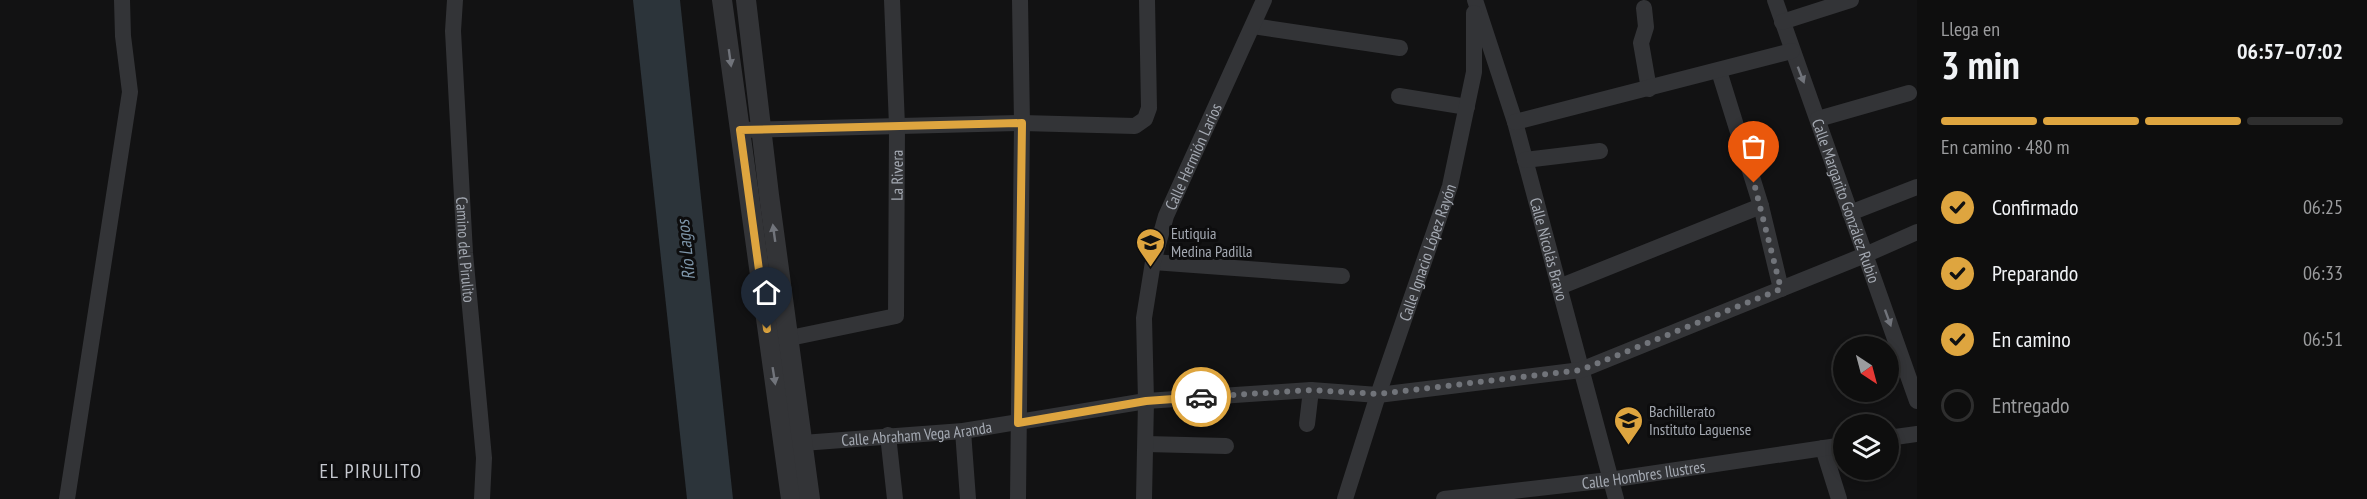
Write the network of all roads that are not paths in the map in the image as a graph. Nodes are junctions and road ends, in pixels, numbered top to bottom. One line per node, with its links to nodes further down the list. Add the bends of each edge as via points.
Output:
1 (122, 0): 59 (street, via 130,92)
2 (455, 0): 60 (street, Camino del Pirulito, via 453,31 465,253 484,458)
3 (723, 0): 29 (street, one-way to 29)
4 (746, 0): 28 (street)
5 (892, 0): 27 (street, La Rivera)
6 (1020, 0): 26 (street)
7 (1147, 0): 26 (street, via 1149,108 1145,119 1135,126)
8 (1264, 0): 14 (street, Calle Hermión Larios)
9 (1474, 0): 17 (street, Calle Nicolás Bravo); 19 (street, Calle Ignacio López Rayón)
10 (1775, 0): 13 (street, Calle Margarito González Rubio)
11 (1851, 0): 13 (street)
12 (1644, 8): 20 (street, via 1646,27 1641,43)
13 (1782, 22): 16 (street, Calle Margarito González Rubio)
14 (1253, 26): 15 (street); 37 (street, Calle Hermión Larios, via 1166,216)
15 (1400, 48)
16 (1792, 51): 18 (street); 24 (street, Calle Margarito González Rubio, one-way to 24)
17 (1497, 66): 19 (street); 25 (street, Calle Nicolás Bravo)
18 (1719, 71): 20 (street); 33 (street)
19 (1474, 72): 23 (street, Calle Ignacio López Rayón)
20 (1649, 89): 25 (street)
21 (1909, 93): 24 (street)
22 (1399, 96): 23 (street)
23 (1467, 107): 44 (street, Calle Ignacio López Rayón, via 1450,186)
24 (1818, 119): 34 (street, Calle Margarito González Rubio)
25 (1515, 122): 31 (street, Calle Nicolás Bravo)
26 (1022, 123): 27 (street); 47 (street)
27 (897, 126): 28 (street); 41 (street, La Rivera, via 896,316)
28 (762, 128): 29 (street); 41 (street, one-way to 28)
29 (740, 130): 53 (street, one-way to 53)
30 (1600, 150): 31 (street)
31 (1525, 160): 39 (street, Calle Nicolás Bravo)
32 (1917, 187): 34 (street)
33 (1761, 206): 39 (street); 40 (street)
34 (1851, 213): 36 (street, Calle Margarito González Rubio)
35 (1917, 232): 36 (street, Calle Abraham Vega Aranda)
36 (1865, 255): 40 (street, Calle Abraham Vega Aranda); 46 (street, Calle Margarito González Rubio, one-way to 46)
37 (1153, 262): 38 (street); 45 (street, Calle Hermión Larios, via 1144,318)
38 (1342, 276)
39 (1559, 287): 42 (street, Calle Nicolás Bravo)
40 (1781, 289): 42 (street, Calle Abraham Vega Aranda)
41 (790, 338): 53 (street)
42 (1581, 370): 44 (street, Calle Abraham Vega Aranda); 58 (street, Calle Nicolás Bravo)
43 (1311, 390): 44 (street, Calle Abraham Vega Aranda); 45 (street, Calle Abraham Vega Aranda); 48 (street)
44 (1378, 394): 67 (street, Calle Ignacio López Rayón)
45 (1146, 401): 47 (street, Calle Abraham Vega Aranda); 54 (street, Calle Hermión Larios)
46 (1917, 401)
47 (1018, 423): 49 (street, Calle Abraham Vega Aranda); 65 (street)
48 (1307, 424)
49 (963, 431): 51 (street, Calle Abraham Vega Aranda); 64 (street)
50 (1917, 434): 52 (street)
51 (888, 435): 53 (street, Calle Abraham Vega Aranda); 63 (street)
52 (1899, 436)
53 (794, 443): 61 (street); 62 (street)
54 (1146, 444): 55 (street); 66 (street, Calle Hermión Larios)
55 (1226, 446)
56 (1833, 447): 57 (street, Calle Hombres Ilustres)
57 (1823, 448): 58 (street, Calle Hombres Ilustres); 70 (street)
58 (1609, 480): 68 (street, Calle Hombres Ilustres); 69 (street, Calle Nicolás Bravo)
59 (67, 499)
60 (482, 499)
61 (791, 499)
62 (810, 499)
63 (895, 499)
64 (968, 499)
65 (1018, 499)
66 (1144, 499)
67 (1345, 499)
68 (1444, 499)
69 (1616, 499)
70 (1839, 499)

